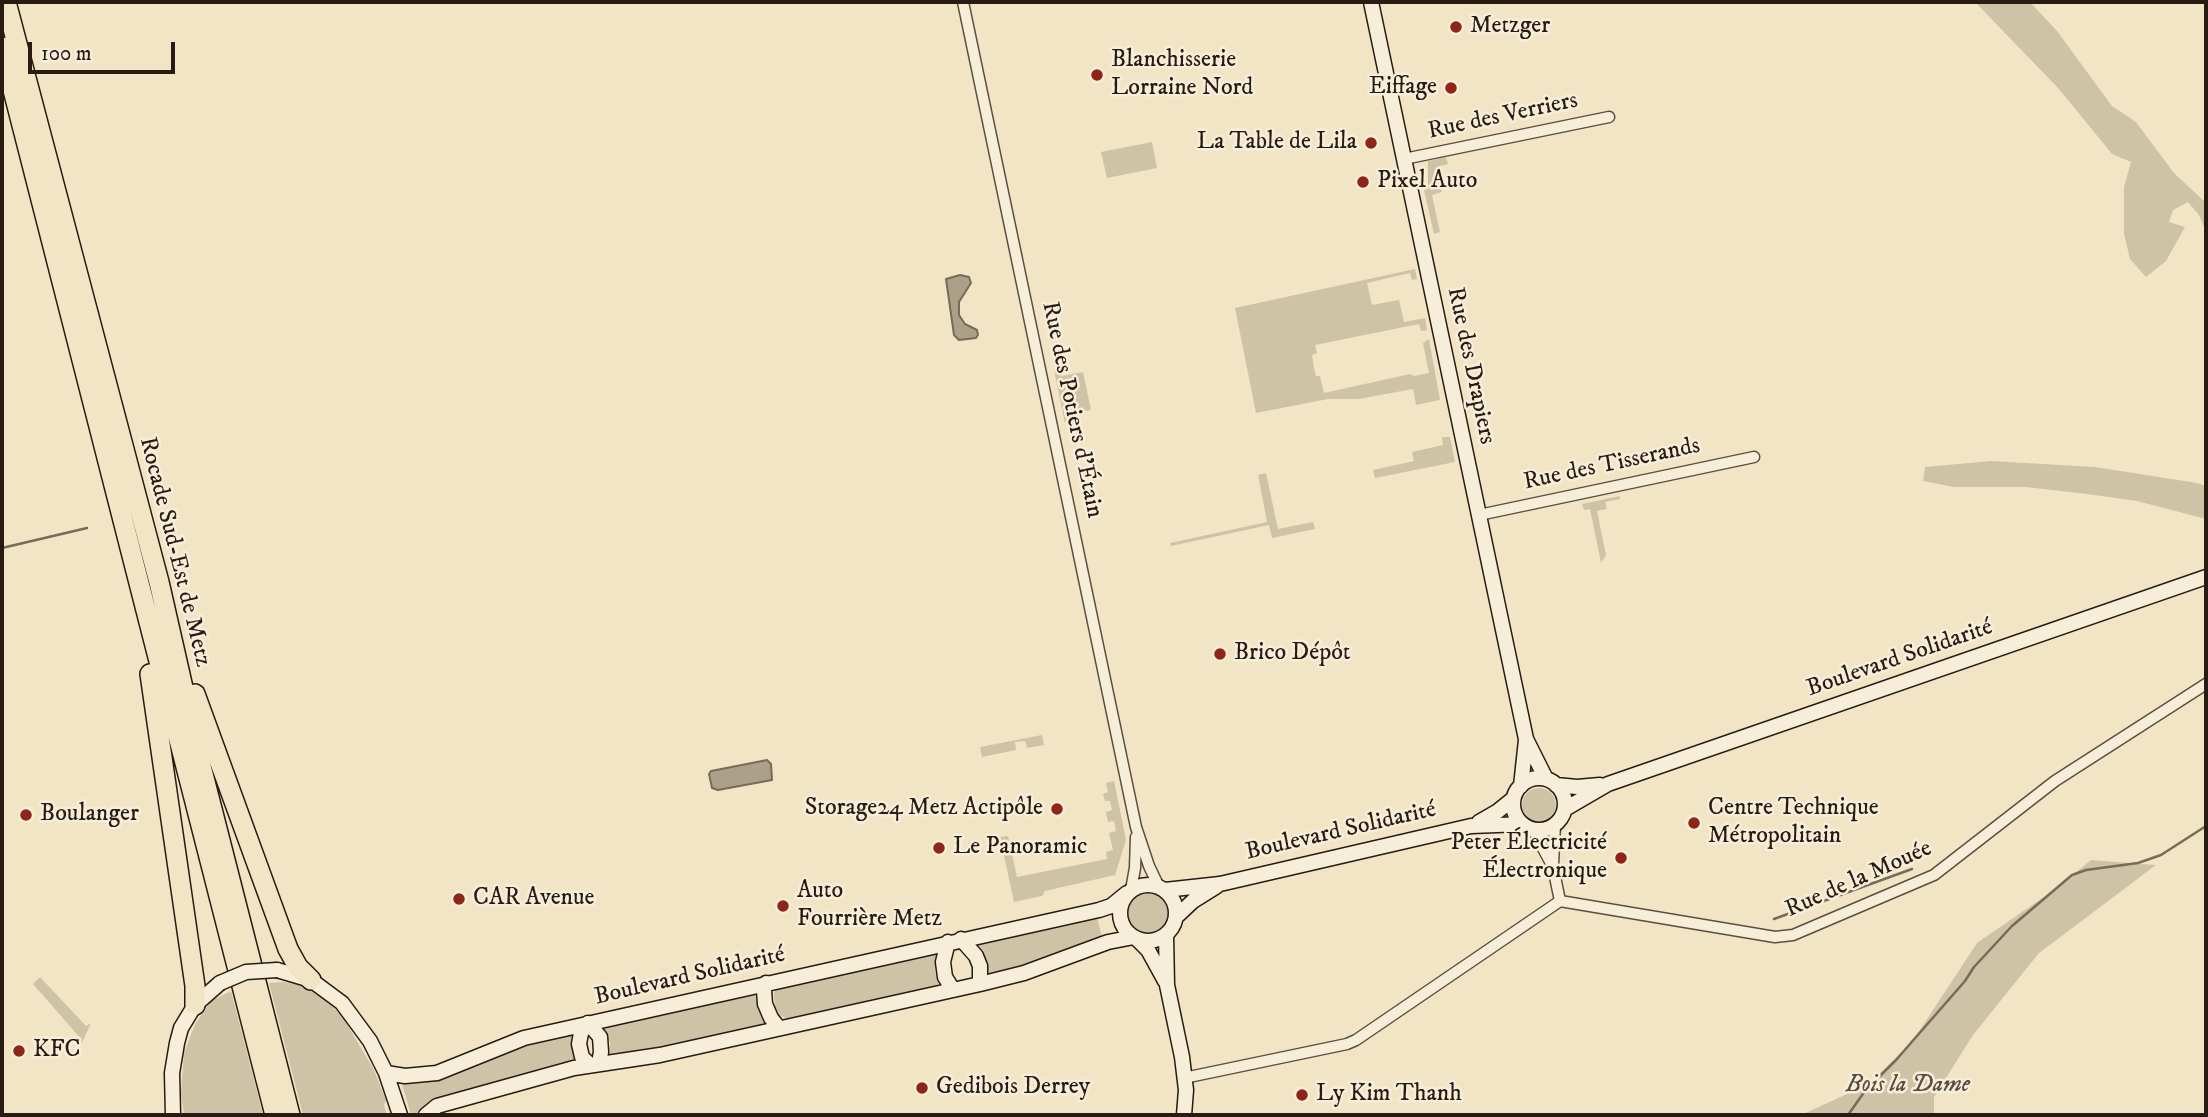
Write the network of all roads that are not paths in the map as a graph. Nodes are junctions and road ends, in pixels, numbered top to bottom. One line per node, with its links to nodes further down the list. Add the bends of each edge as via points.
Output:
1 (6, 2): 11 (highway, Rocade Sud-Est de Metz)
2 (963, 2): 20 (street, Rue des Potiers d'Étain)
3 (1371, 2): 6 (main road, Rue des Drapiers)
4 (2, 47): 9 (highway, Rocade Sud-Est de Metz)
5 (1609, 117): 6 (street, Rue des Verriers)
6 (1404, 159): 8 (main road, Rue des Drapiers)
7 (1754, 457): 8 (street, Rue des Tisserands)
8 (1479, 514): 13 (main road, Rue des Drapiers)
9 (126, 532): 36 (highway, via 154,693); 43 (highway, Rocade Sud-Est de Metz)
10 (2206, 577): 15 (main road, Boulevard Solidarité)
11 (159, 582): 31 (highway, via 191,684 288,949); 44 (highway, Rocade Sud-Est de Metz)
12 (2206, 684): 26 (street, Rue de la Mouée, via 2055,781 1934,875 1793,935 1775,937)
13 (1526, 739): 14 (main road, Rue des Drapiers); 16 (main road, Rue des Drapiers)
14 (1551, 782): 15 (main road, Boulevard Solidarité, via 1577,787); 16 (main road, via 1528,780); 17 (main road, via 1565,800)
15 (1608, 784): 17 (main road, Boulevard Solidarité)
16 (1517, 792): 19 (main road, Boulevard Solidarité, via 1498,811); 21 (main road, via 1514,813)
17 (1565, 809): 18 (main road)
18 (1555, 825): 21 (main road); 22 (street)
19 (1471, 826): 21 (main road, Boulevard Solidarité); 23 (main road, Boulevard Solidarité)
20 (1136, 827): 24 (street, Rue des Potiers d'Étain); 25 (street, Rue des Potiers d'Étain)
21 (1527, 827): 22 (street)
22 (1553, 867): 26 (street)
23 (1220, 884): 24 (main road, Boulevard Solidarité); 27 (main road, Boulevard Solidarité)
24 (1162, 888): 25 (main road, via 1145,884); 27 (main road, via 1175,903)
25 (1129, 892): 29 (main road, via 1120,917); 30 (main road, Boulevard Solidarité, via 1099,910)
26 (1560, 901): 41 (street, via 1356,1040)
27 (1176, 917): 28 (main road)
28 (1166, 934): 29 (main road, via 1151,941); 34 (main road)
29 (1136, 938): 33 (main road, via 1108,942); 34 (main road)
30 (954, 941): 32 (main road, Boulevard Solidarité); 33 (main road, via 976,956); 35 (main road, via 943,962)
31 (311, 980): 36 (main road, bridge, via 277,970 246,972 220,983); 40 (main road, via 357,1021)
32 (766, 983): 37 (main road, Boulevard Solidarité); 38 (main road, via 765,1004)
33 (980, 984): 35 (main road)
34 (1167, 985): 41 (main road)
35 (953, 989): 38 (main road)
36 (195, 1005): 42 (main road, via 177,1043)
37 (588, 1023): 39 (main road, via 600,1037 601,1052); 39 (main road, via 579,1044 582,1057); 40 (main road, Boulevard Solidarité, via 524,1038 438,1073)
38 (779, 1028): 39 (main road, via 660,1055)
39 (594, 1063): 46 (main road, via 437,1106)
40 (386, 1073): 45 (main road)
41 (1184, 1078): 47 (main road)
42 (173, 1114)
43 (275, 1115)
44 (290, 1115)
45 (400, 1115)
46 (426, 1115)
47 (1184, 1115)

